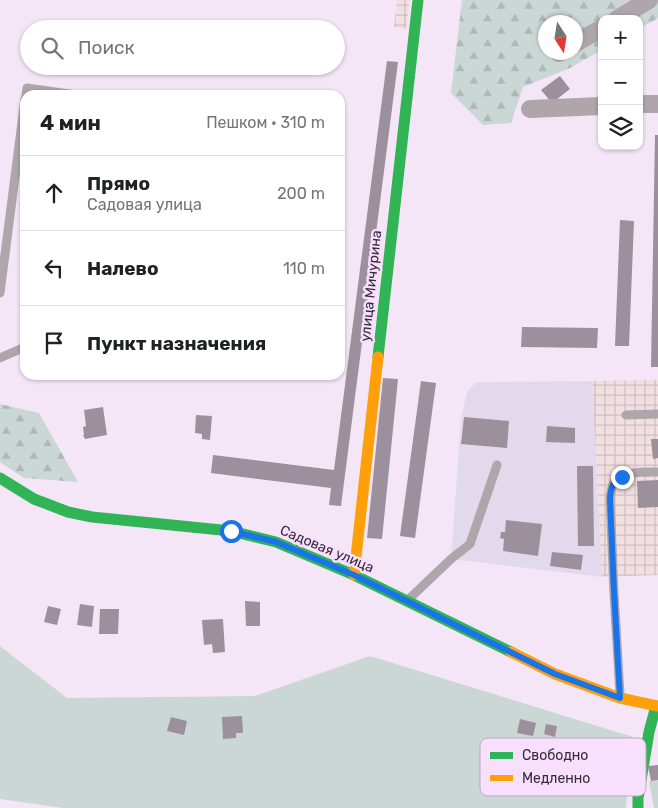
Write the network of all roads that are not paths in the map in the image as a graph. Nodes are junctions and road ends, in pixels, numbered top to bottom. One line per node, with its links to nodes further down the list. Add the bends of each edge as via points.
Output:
1 (418, 0): 21 (main road, улица Мичурина)
2 (649, 0): 3 (street)
3 (624, 15)
4 (598, 30): 5 (street)
5 (583, 39)
6 (26, 90): 7 (lane)
7 (40, 90)
8 (643, 104): 9 (street)
9 (658, 104)
10 (598, 106): 11 (street)
11 (530, 109)
12 (20, 138): 13 (lane)
13 (0, 293)
14 (20, 349): 15 (lane)
15 (0, 358)
16 (658, 414): 17 (lane)
17 (626, 415)
18 (497, 465): 22 (lane, via 470,544)
19 (658, 472): 23 (lane, via 622,477 615,481 611,490)
20 (0, 478): 21 (main road, Садовая улица, via 34,500 68,512 92,518 231,531 276,542)
21 (354, 575): 22 (main road, Садовая улица)
22 (407, 601): 23 (main road, Садовая улица, via 555,674)
23 (620, 698): 24 (main road, Садовая улица)
24 (657, 706): 25 (main road)
25 (646, 750)

